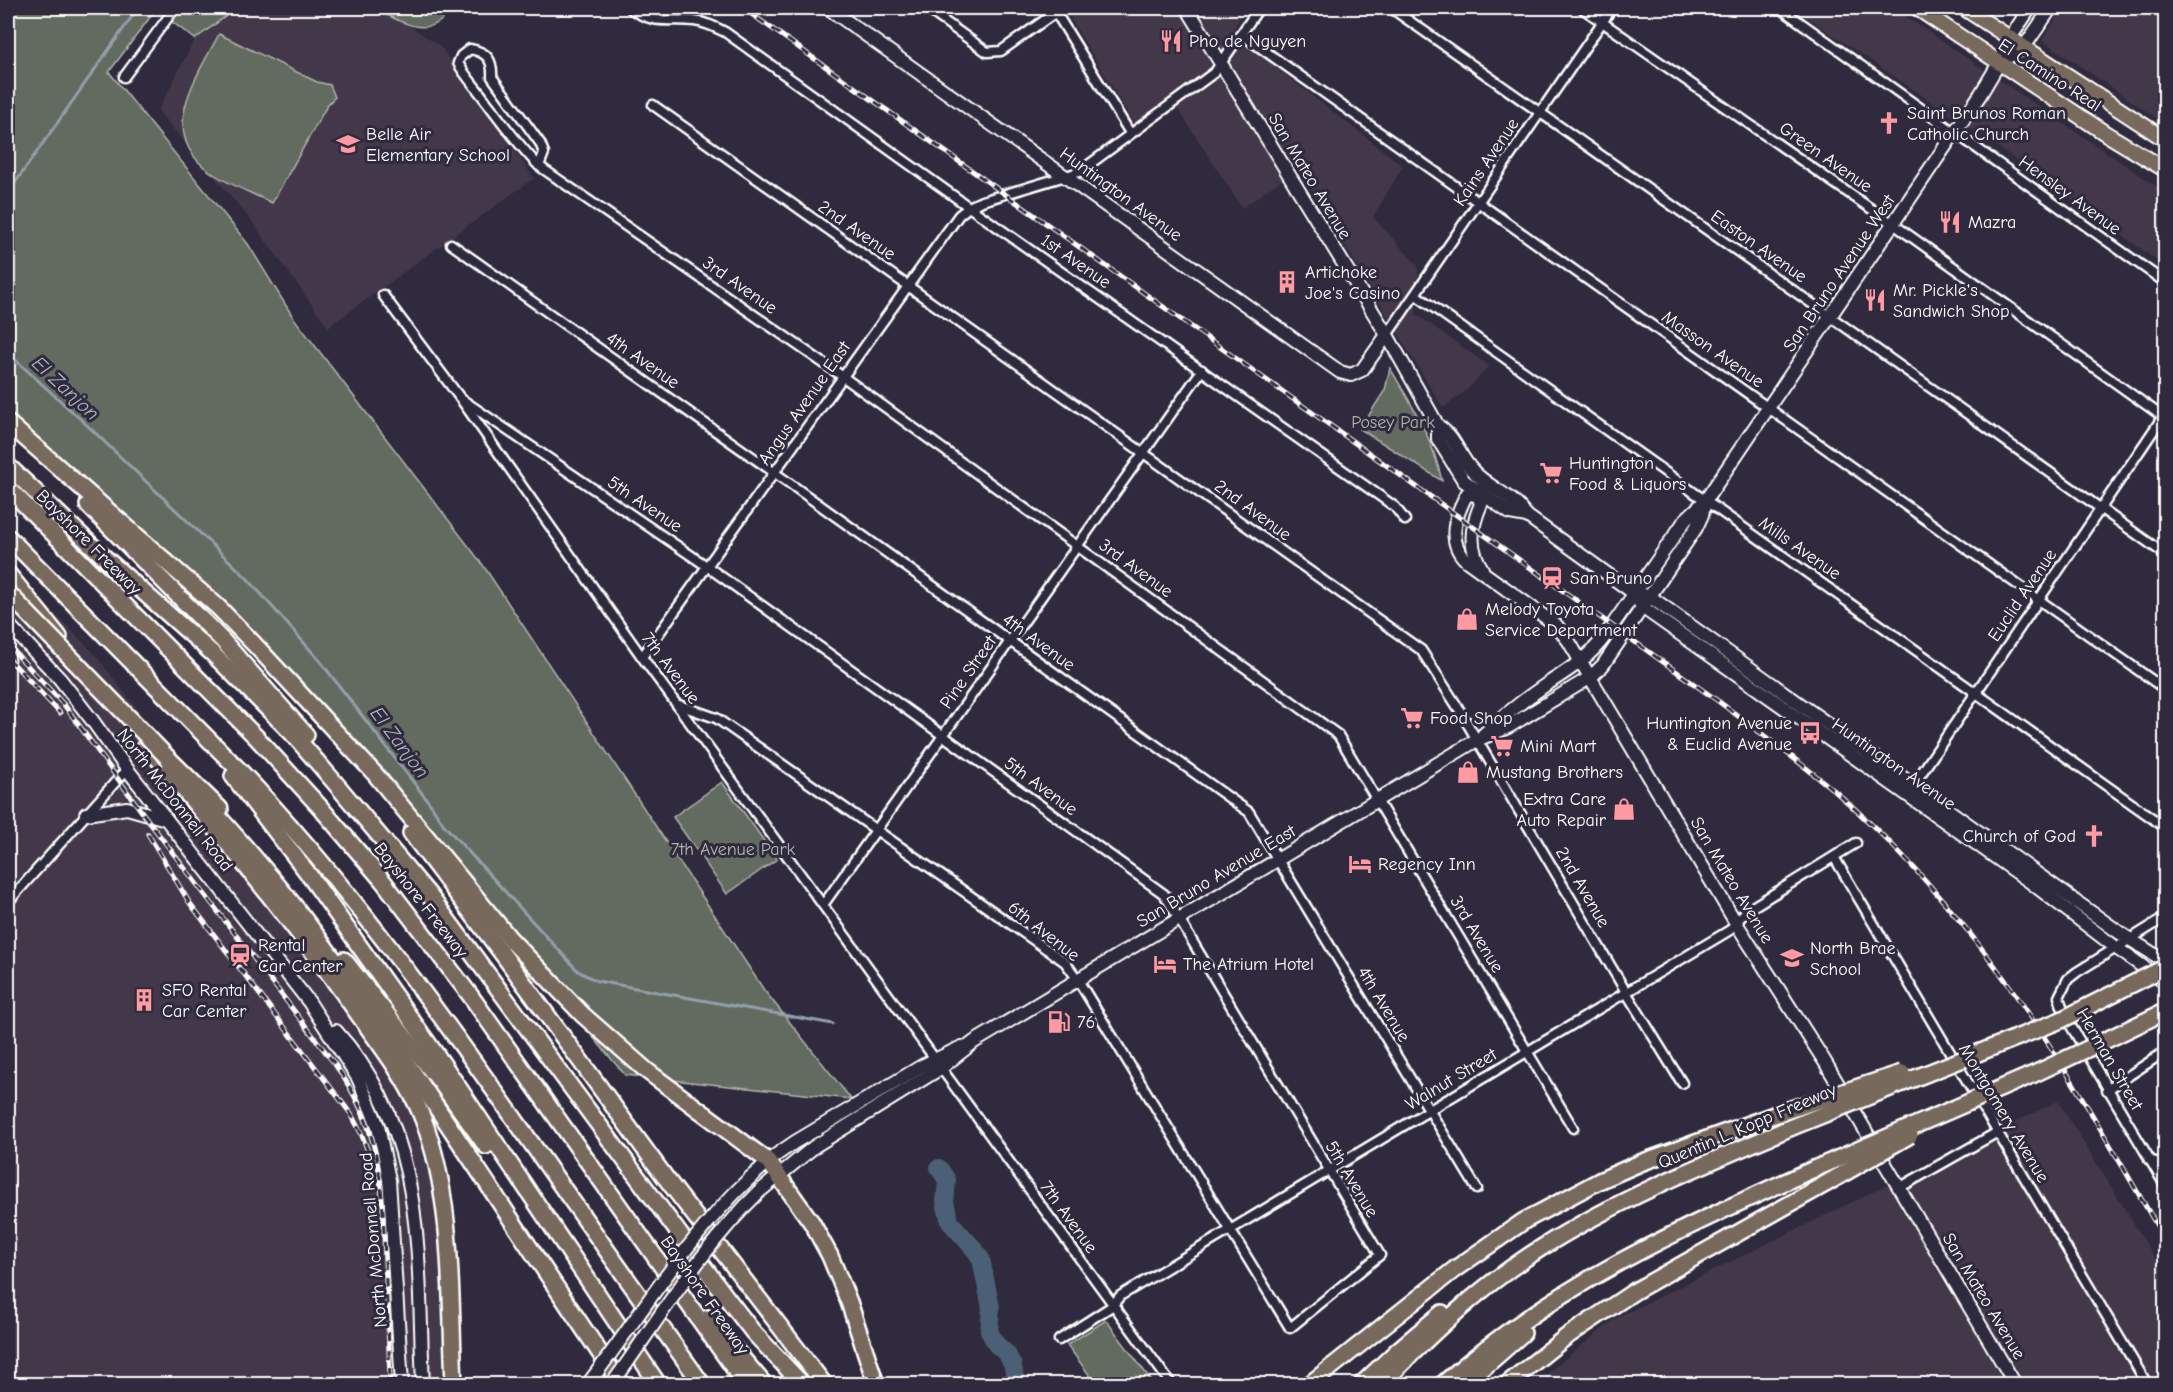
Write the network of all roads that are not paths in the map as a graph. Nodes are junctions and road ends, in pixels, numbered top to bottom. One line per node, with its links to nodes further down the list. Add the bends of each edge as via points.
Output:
1 (175, 8): 22 (street)
2 (630, 8): 32 (street, 1st Avenue, via 648,18 710,24 725,32)
3 (828, 8): 30 (street, Huntington Avenue)
4 (926, 8): 15 (street, via 987,52 1001,51)
5 (1187, 8): 21 (street, San Mateo Avenue)
6 (1259, 8): 17 (street, Angus Avenue East)
7 (1391, 8): 24 (street, Easton Avenue)
8 (1582, 8): 16 (street, Green Avenue)
9 (1612, 8): 16 (street, Kains Avenue)
10 (1780, 8): 25 (street, Hensley Avenue)
11 (1917, 8): 20 (main road, El Camino Real)
12 (1964, 8): 18 (main road, El Camino Real)
13 (2030, 8): 18 (street, San Bruno Avenue West)
14 (2051, 8): 19 (street, San Bruno Avenue West)
15 (1055, 10): 26 (street)
16 (1602, 22): 24 (street, Kains Avenue); 33 (street, Green Avenue)
17 (1241, 34): 21 (street, Angus Avenue East); 31 (street, Masson Avenue)
18 (2010, 38): 19 (main road, El Camino Real); 20 (street, San Bruno Avenue West)
19 (2024, 47): 20 (street, San Bruno Avenue West); 27 (main road, El Camino Real)
20 (1999, 63): 25 (street, San Bruno Avenue West); 29 (main road, El Camino Real)
21 (1221, 64): 26 (street, Angus Avenue East); 40 (street, San Mateo Avenue)
22 (124, 76)
23 (653, 105): 36 (street, 2nd Avenue)
24 (1540, 113): 31 (street, Kains Avenue); 39 (street, Easton Avenue)
25 (1955, 132): 33 (street, San Bruno Avenue West); 35 (street, Hensley Avenue)
26 (1130, 133): 30 (street, Angus Avenue East, via 1079,172)
27 (2166, 140)
28 (539, 166): 28 (street, 3rd Avenue, via 544,153 540,143 492,77 493,66 488,56 470,49 458,63 464,75); 42 (street, 3rd Avenue)
29 (2166, 170)
30 (1066, 177): 32 (street, Angus Avenue East); 40 (street, Huntington Avenue, via 1340,372 1351,375 1362,370)
31 (1479, 202): 38 (street, Kains Avenue); 44 (street, Masson Avenue)
32 (969, 207): 36 (street, Angus Avenue East); 41 (street, 1st Avenue)
33 (1894, 224): 39 (street, San Bruno Avenue West); 45 (street, Green Avenue)
34 (451, 244): 49 (street, 4th Avenue)
35 (2166, 283)
36 (907, 286): 42 (street, Angus Avenue East); 47 (street, 2nd Avenue)
37 (383, 295): 43 (street, 7th Avenue)
38 (1416, 295): 40 (street, Kains Avenue); 52 (street, Mills Avenue)
39 (1831, 317): 44 (street, San Bruno Avenue West); 53 (street, Easton Avenue)
40 (1387, 335): 51 (street, San Mateo Avenue, via 1438,426 1438,439 1460,476)
41 (1202, 370): 47 (street, Pine Street); 54 (street, 1st Avenue, via 1395,507)
42 (843, 376): 49 (street, Angus Avenue East); 56 (street, 3rd Avenue)
43 (460, 398): 58 (street, 5th Avenue); 68 (street, 7th Avenue)
44 (1768, 408): 52 (street, San Bruno Avenue West); 63 (street, Masson Avenue)
45 (2164, 416): 53 (street, Euclid Avenue)
46 (8, 424): 67 (highway, via 187,580); 101 (highway, via 163,578 273,696 452,910 489,959)
47 (1144, 452): 56 (street, Pine Street); 76 (street, 2nd Avenue, via 1421,650)
48 (8, 466): 101 (highway, via 203,645 293,734 429,895)
49 (775, 473): 58 (street, Angus Avenue East); 66 (street, 4th Avenue)
50 (8, 488): 124 (highway, Bayshore Freeway, via 257,738 353,845 456,975)
51 (1479, 489): 59 (street, via 1481,504 1472,538); 59 (street, San Mateo Avenue, via 1467,494 1454,531 1463,557); 62 (street, Huntington Avenue, via 1510,513 1527,516)
52 (1705, 501): 62 (street, San Bruno Avenue West, via 1686,519); 64 (street, San Bruno Avenue West, via 1696,528); 72 (street, Mills Avenue)
53 (2101, 509): 57 (street, Easton Avenue); 63 (street, Euclid Avenue)
54 (1405, 520)
55 (8, 537): 74 (highway)
56 (1078, 546): 66 (street, Pine Street); 79 (street, 3rd Avenue, via 1338,735)
57 (2166, 555)
58 (708, 567): 68 (street, Angus Avenue East); 75 (street, 5th Avenue)
59 (1485, 572): 69 (street, San Mateo Avenue, via 1556,625)
60 (8, 574): 133 (highway, via 308,944 409,1089 424,1120 441,1189)
61 (8, 593): 89 (highway, bridge, via 169,759)
62 (1635, 594): 64 (street, Huntington Avenue); 69 (street, San Bruno Avenue West, via 1595,650)
63 (2038, 600): 71 (street, Masson Avenue); 72 (street, Euclid Avenue)
64 (1646, 602): 70 (street, San Bruno Avenue West); 78 (street, Huntington Avenue)
65 (8, 624): 77 (street, North McDonnell Road, via 60,679)
66 (1010, 642): 75 (street, Pine Street); 86 (street, 4th Avenue, via 1249,812)
67 (254, 644): 116 (highway, via 368,766 510,939 559,992 631,1058); 142 (highway, via 453,888 665,1177)
68 (642, 657): 73 (street, 7th Avenue)
69 (1582, 661): 70 (street, San Mateo Avenue); 76 (street, San Bruno Avenue East, via 1522,702)
70 (1591, 677): 76 (street, San Bruno Avenue East, via 1508,727); 92 (street, San Mateo Avenue)
71 (2166, 690)
72 (1976, 693): 78 (street, Euclid Avenue); 82 (street, Mills Avenue)
73 (679, 705): 83 (street, 6th Avenue, via 716,718); 88 (street, 7th Avenue)
74 (196, 725): 127 (highway, via 358,943); 138 (highway, via 306,843 389,944)
75 (943, 736): 83 (street, Pine Street); 91 (street, 5th Avenue, via 1164,894)
76 (1477, 740): 79 (street, San Bruno Avenue East); 99 (street, 2nd Avenue)
77 (127, 769): 80 (street); 81 (street, North McDonnell Road)
78 (1910, 791): 93 (street, Huntington Avenue); 94 (street, Huntington Avenue)
79 (1378, 800): 86 (street, San Bruno Avenue East); 106 (street, 3rd Avenue)
80 (87, 814): 81 (street, via 127,808); 87 (street)
81 (166, 819): 100 (street, North McDonnell Road)
82 (2166, 828)
83 (877, 830): 88 (street, Pine Street); 97 (street, 6th Avenue, via 1065,962)
84 (1856, 843): 85 (street, Walnut Street)
85 (1834, 857): 92 (street, Walnut Street, via 1746,911); 114 (street, Montgomery Avenue)
86 (1277, 860): 91 (street, San Bruno Avenue East); 112 (street, 4th Avenue)
87 (8, 902)
88 (823, 905): 108 (street, 7th Avenue)
89 (304, 913): 127 (highway, via 439,1080); 136 (highway)
90 (2166, 916): 93 (street, Herman Street)
91 (1179, 920): 97 (street, San Bruno Avenue East); 118 (street, 5th Avenue)
92 (1736, 923): 99 (street, Walnut Street); 121 (street, San Mateo Avenue)
93 (2130, 939): 94 (street, Herman Street); 95 (street, Huntington Avenue)
94 (2115, 948): 98 (street, Huntington Avenue); 111 (street, Herman Street, via 2068,979 2059,996 2065,1016)
95 (2166, 962)
96 (2166, 967): 104 (highway, Quentin L. Kopp Freeway, bridge)
97 (1078, 980): 108 (street, San Bruno Avenue East); 123 (street, 6th Avenue)
98 (2166, 983)
99 (1626, 992): 106 (street, Walnut Street); 110 (street, 2nd Avenue)
100 (309, 1002): 131 (street, North McDonnell Road, via 353,1068 381,1139 391,1204); 132 (street, North McDonnell Road, via 367,1072 402,1148 416,1221)
101 (514, 1009): 141 (highway, via 726,1298)
102 (2166, 1011): 105 (highway)
103 (2166, 1016): 105 (highway)
104 (2020, 1036): 125 (highway, Quentin L. Kopp Freeway, bridge, via 1792,1126 1650,1188); 145 (highway, bridge, via 1785,1111 1640,1163 1589,1186 1524,1221 1455,1269)
105 (2098, 1044): 109 (highway, bridge)
106 (1528, 1051): 112 (street, Walnut Street); 113 (street, 3rd Avenue)
107 (2166, 1051): 111 (street)
108 (938, 1064): 116 (street, San Bruno Avenue East, via 795,1142); 119 (street, San Bruno Avenue East); 128 (street, 7th Avenue)
109 (2034, 1074): 126 (highway, bridge, via 1814,1168); 150 (highway, bridge, via 1926,1126 1653,1280 1584,1324)
110 (1682, 1083)
111 (2108, 1090): 115 (street, Herman Street)
112 (1430, 1110): 118 (street, Walnut Street); 122 (street, 4th Avenue)
113 (1573, 1128)
114 (1996, 1133): 121 (street); 152 (street, Montgomery Avenue)
115 (2149, 1160): 117 (street); 120 (street, Herman Street)
116 (768, 1161): 119 (highway); 134 (street, San Bruno Avenue East, bridge, via 696,1237)
117 (2166, 1165)
118 (1328, 1171): 123 (street, Walnut Street); 129 (street, 5th Avenue, via 1380,1255)
119 (779, 1174): 135 (street, San Bruno Avenue East, bridge, via 709,1249); 143 (highway, via 830,1256)
120 (2166, 1187)
121 (1899, 1188): 151 (street, San Mateo Avenue)
122 (1477, 1189)
123 (1231, 1230): 128 (street, Walnut Street, via 1120,1296); 129 (street, 6th Avenue)
124 (637, 1232): 139 (highway, Bayshore Freeway); 140 (highway)
125 (1540, 1249): 146 (highway, via 1482,1284 1428,1324); 147 (highway, Quentin L. Kopp Freeway, via 1467,1304)
126 (1623, 1260): 148 (highway, via 1537,1311); 149 (highway, via 1518,1337)
127 (597, 1295): 137 (highway)
128 (1112, 1306): 130 (street, Walnut Street); 144 (street, 7th Avenue)
129 (1290, 1328)
130 (1059, 1340)
131 (402, 1384)
132 (423, 1384)
133 (454, 1384)
134 (588, 1384)
135 (612, 1384)
136 (621, 1384)
137 (657, 1384)
138 (702, 1384)
139 (745, 1384)
140 (764, 1384)
141 (802, 1384)
142 (824, 1384)
143 (876, 1384)
144 (1171, 1384)
145 (1310, 1384)
146 (1362, 1384)
147 (1382, 1384)
148 (1443, 1384)
149 (1465, 1384)
150 (1507, 1384)
151 (2015, 1384)
152 (2147, 1384)

